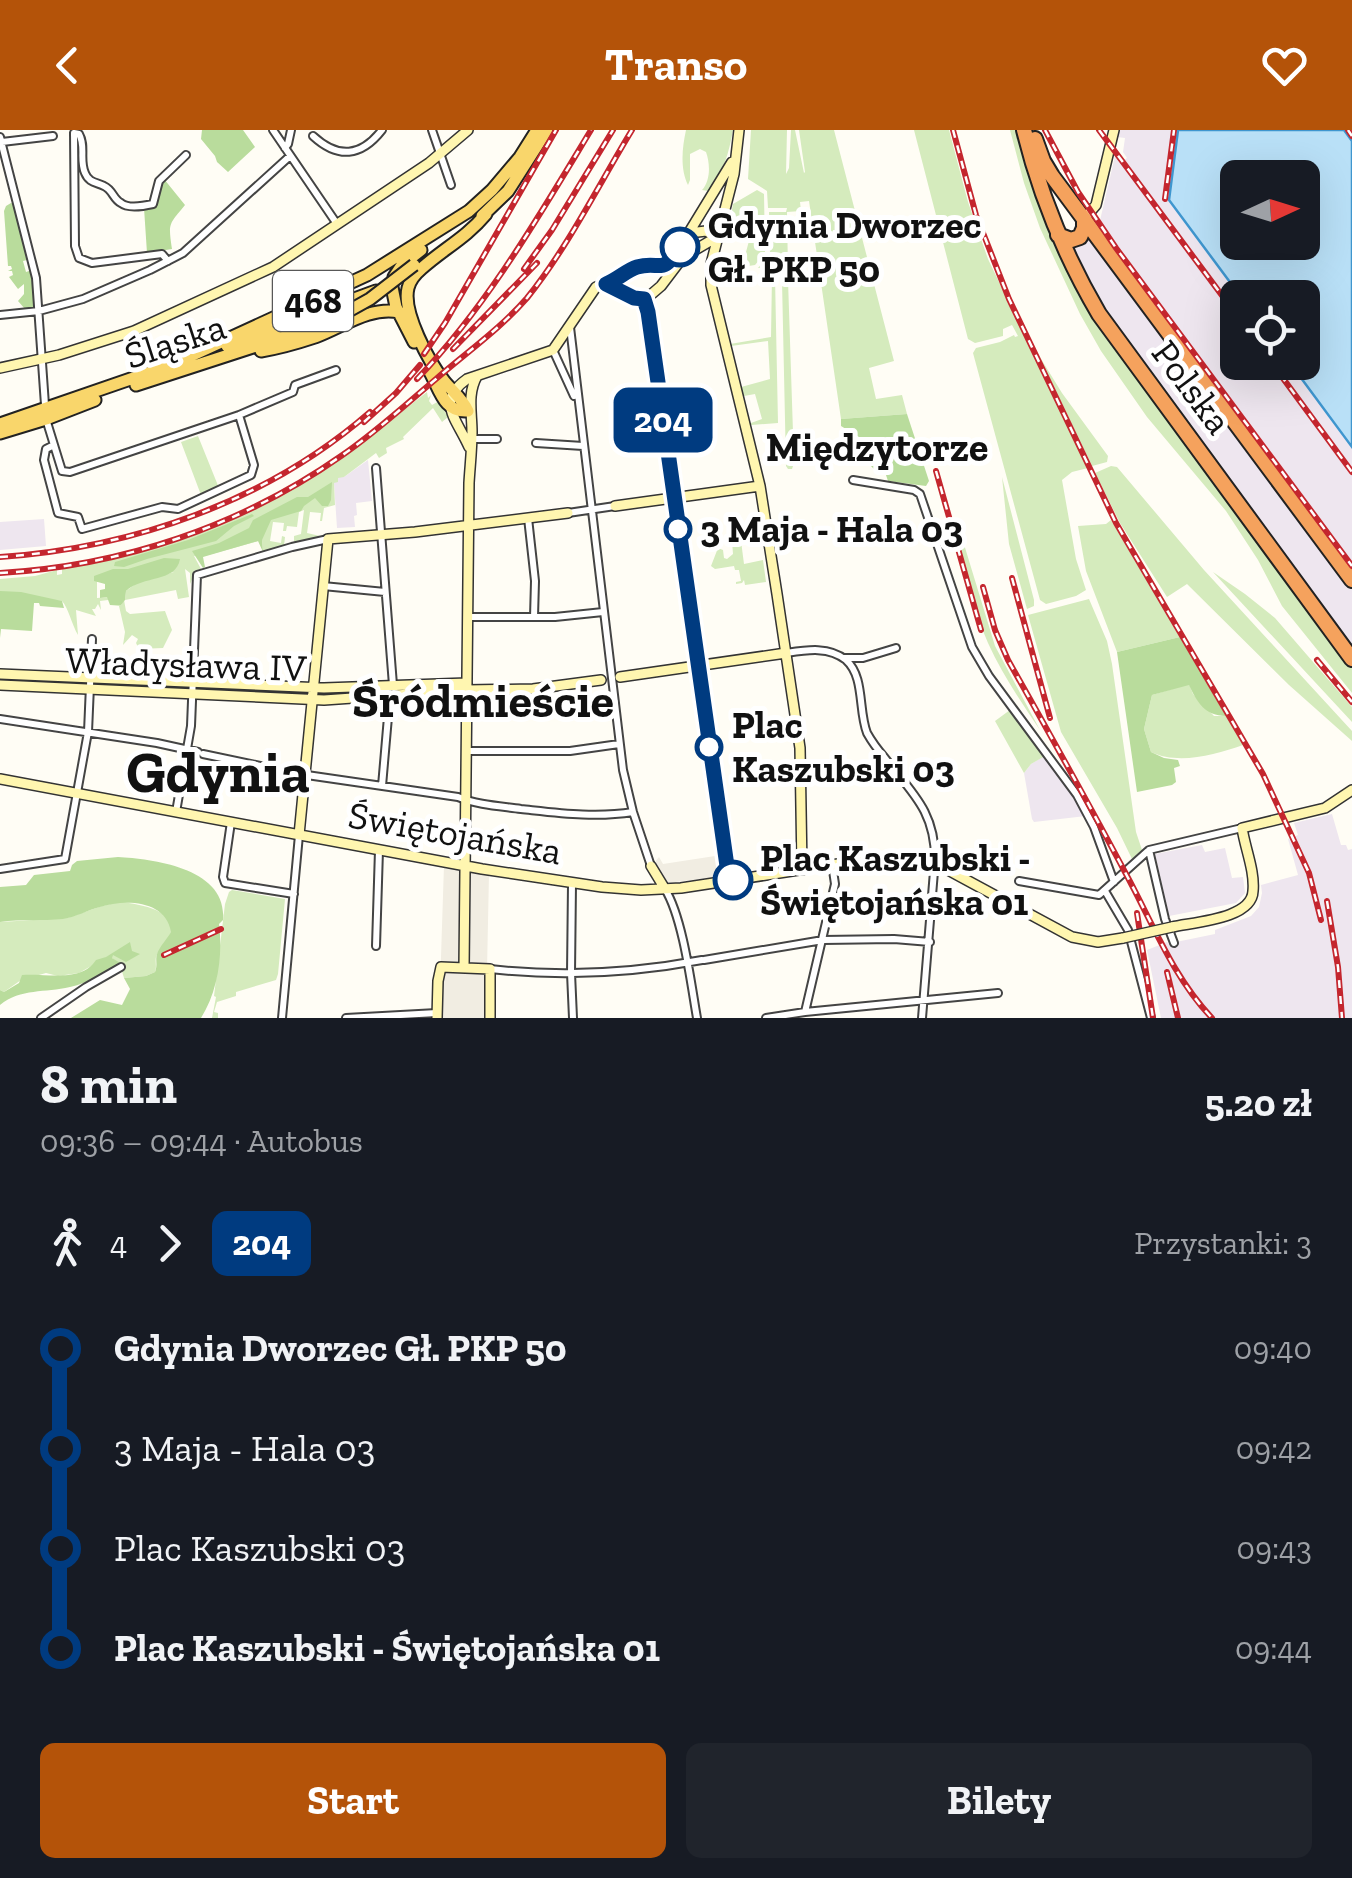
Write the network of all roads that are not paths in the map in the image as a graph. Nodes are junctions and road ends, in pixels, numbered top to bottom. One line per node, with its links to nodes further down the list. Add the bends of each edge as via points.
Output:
1 (273, 130): 15 (street)
2 (291, 130): 15 (street)
3 (382, 130): 13 (street, via 364,147 345,152)
4 (432, 130): 16 (street)
5 (468, 130): 16 (street)
6 (537, 130): 24 (main road, 468, via 492,190)
7 (547, 130): 22 (main road, 468)
8 (739, 130): 18 (street)
9 (1024, 130): 27 (highway, Polska)
10 (1032, 130): 23 (highway, Polska, via 1043,161)
11 (1114, 130): 23 (street, via 1096,204)
12 (53, 136): 14 (street)
13 (313, 136)
14 (1, 139): 37 (street)
15 (287, 152): 25 (street); 29 (street, via 192,247)
16 (440, 153): 19 (street); 25 (street)
17 (186, 155): 29 (street, via 159,181 153,204 124,205 86,177 82,138 74,134 80,258 92,263 162,254)
18 (735, 156): 20 (street); 21 (street)
19 (450, 185)
20 (712, 197): 21 (street); 26 (street)
21 (728, 202): 28 (street)
22 (486, 214): 38 (main road, via 411,280); 42 (main road, Śląska / 468, bridge, via 327,323)
23 (1084, 219): 27 (highway, via 1080,237); 72 (highway, Polska)
24 (455, 222): 33 (main road, via 402,266); 44 (main road, Śląska / 468, via 336,291)
25 (337, 225): 43 (street, via 279,264 172,315)
26 (690, 232): 28 (street); 30 (street, via 667,263)
27 (1058, 234): 83 (highway, Polska, via 1112,333)
28 (717, 238): 34 (street, via 683,257); 63 (street, via 712,292)
29 (168, 261): 37 (street)
30 (648, 267): 31 (street); 34 (street, via 657,278)
31 (628, 272): 32 (street); 35 (street)
32 (606, 284): 35 (street); 40 (street, via 591,291)
33 (388, 288): 38 (main road); 44 (main road)
34 (656, 291): 36 (street)
35 (629, 295): 36 (street)
36 (644, 299): 64 (street)
37 (39, 312): 39 (street); 43 (street)
38 (404, 312): 42 (main road, via 377,312 285,346); 49 (main road); 50 (main road)
39 (0, 316)
40 (570, 326): 41 (street); 48 (street)
41 (553, 350): 47 (street); 48 (street)
42 (222, 356): 52 (main road, Śląska / 468)
43 (42, 359): 45 (street); 52 (street)
44 (171, 365): 52 (main road, Śląska / 468)
45 (0, 368)
46 (336, 370): 53 (street)
47 (477, 376): 49 (street); 51 (street)
48 (571, 382): 60 (street)
49 (454, 391): 50 (street); 51 (main road)
50 (449, 407): 51 (main road); 58 (street)
51 (468, 410): 58 (street)
52 (45, 414): 54 (main road, Śląska / 468); 55 (main road, Śląska / 468); 59 (street)
53 (239, 415): 59 (street, via 66,473); 59 (street, via 252,475 173,510 162,507 82,529 78,518 58,513 44,460)
54 (0, 424)
55 (0, 433)
56 (497, 439): 58 (street)
57 (536, 443): 60 (street)
58 (471, 444): 69 (street)
59 (54, 446)
60 (583, 446): 66 (street)
61 (376, 468): 70 (street)
62 (853, 480): 123 (street, via 920,494 972,647 1077,795)
63 (760, 486): 64 (street); 80 (street)
64 (674, 498): 65 (street); 84 (street)
65 (615, 506): 66 (street)
66 (590, 510): 67 (street); 75 (street)
67 (568, 513): 68 (street)
68 (528, 518): 69 (street); 77 (street)
69 (469, 526): 70 (street); 76 (street)
70 (381, 534): 71 (street); 74 (street)
71 (328, 540): 73 (street); 89 (street, via 197,575)
72 (1352, 580)
73 (323, 586): 74 (street); 92 (street)
74 (385, 592): 94 (street)
75 (603, 612): 77 (street); 88 (street)
76 (468, 617): 77 (street); 91 (street)
77 (534, 617)
78 (92, 640): 87 (street)
79 (896, 648): 82 (street)
80 (786, 653): 81 (street, via 818,650); 84 (street, Władysława IV); 120 (street, via 800,748)
81 (843, 658): 82 (street); 86 (street)
82 (863, 658): 86 (street)
83 (1352, 658)
84 (698, 666): 88 (street, Władysława IV); 121 (street)
85 (0, 674): 87 (street, Władysława IV)
86 (855, 674): 115 (street, via 870,738 926,810)
87 (91, 678): 89 (street, Władysława IV); 93 (street)
88 (611, 678): 91 (street, Władysława IV, via 533,689); 99 (street)
89 (193, 682): 92 (street, Władysława IV); 95 (street)
90 (0, 686): 93 (street, Władysława IV)
91 (467, 687): 94 (street, Władysława IV); 101 (street)
92 (313, 688): 94 (street, Władysława IV); 96 (street)
93 (90, 690): 95 (street, Władysława IV); 98 (street)
94 (392, 690): 96 (street, Władysława IV); 104 (street)
95 (193, 694): 96 (street, Władysława IV); 100 (street)
96 (312, 700): 102 (street)
97 (0, 719): 98 (street)
98 (88, 732): 100 (street); 106 (street)
99 (620, 744): 101 (street); 109 (street)
100 (188, 750): 102 (street); 108 (street)
101 (466, 751): 107 (street)
102 (306, 774): 104 (street); 112 (street)
103 (0, 779): 106 (street, Świętojańska)
104 (382, 786): 107 (street)
105 (1352, 790): 111 (street, via 1325,808)
106 (76, 793): 108 (street, Świętojańska); 119 (street, via 65,859)
107 (466, 800): 109 (street, via 585,816); 117 (street)
108 (176, 812): 110 (street, Świętojańska)
109 (633, 812): 118 (street)
110 (231, 822): 112 (street, Świętojańska); 128 (street, via 225,882)
111 (1242, 828): 114 (street); 115 (street, bridge, via 1254,890 1249,903 1236,913 1098,942 1079,939)
112 (299, 835): 113 (street, Świętojańska); 128 (street)
113 (379, 850): 117 (street, Świętojańska); 132 (street)
114 (1150, 850): 123 (street); 131 (street)
115 (934, 863): 116 (street, Świętojańska, via 905,856); 130 (street)
116 (832, 864): 120 (street, Świętojańska); 129 (street, via 835,884)
117 (465, 866): 124 (street, Świętojańska); 135 (street)
118 (651, 866): 125 (street); 126 (street)
119 (0, 869)
120 (802, 869): 121 (street, Świętojańska)
121 (729, 880): 125 (street, Świętojańska)
122 (1019, 881): 127 (street, via 1096,896)
123 (1114, 882): 127 (street)
124 (572, 884): 126 (street, Świętojańska); 137 (street)
125 (666, 889): 126 (street, Świętojańska); 133 (street)
126 (641, 890)
127 (1105, 891): 150 (street, via 1128,930)
128 (294, 894): 143 (street)
129 (822, 940): 130 (street); 133 (street); 140 (street)
130 (930, 942): 139 (street)
131 (1174, 944)
132 (376, 946)
133 (687, 962): 137 (street); 147 (street)
134 (121, 967): 142 (street)
135 (464, 968): 136 (street); 141 (street, via 441,967)
136 (490, 969): 137 (street); 145 (street)
137 (570, 973): 146 (street)
138 (998, 994): 139 (street)
139 (924, 1000): 140 (street); 149 (street)
140 (805, 1012): 148 (street)
141 (437, 1016): 144 (street)
142 (42, 1018)
143 (282, 1018)
144 (346, 1018)
145 (490, 1018)
146 (573, 1018)
147 (697, 1018)
148 (766, 1018)
149 (922, 1018)
150 (1151, 1018)

